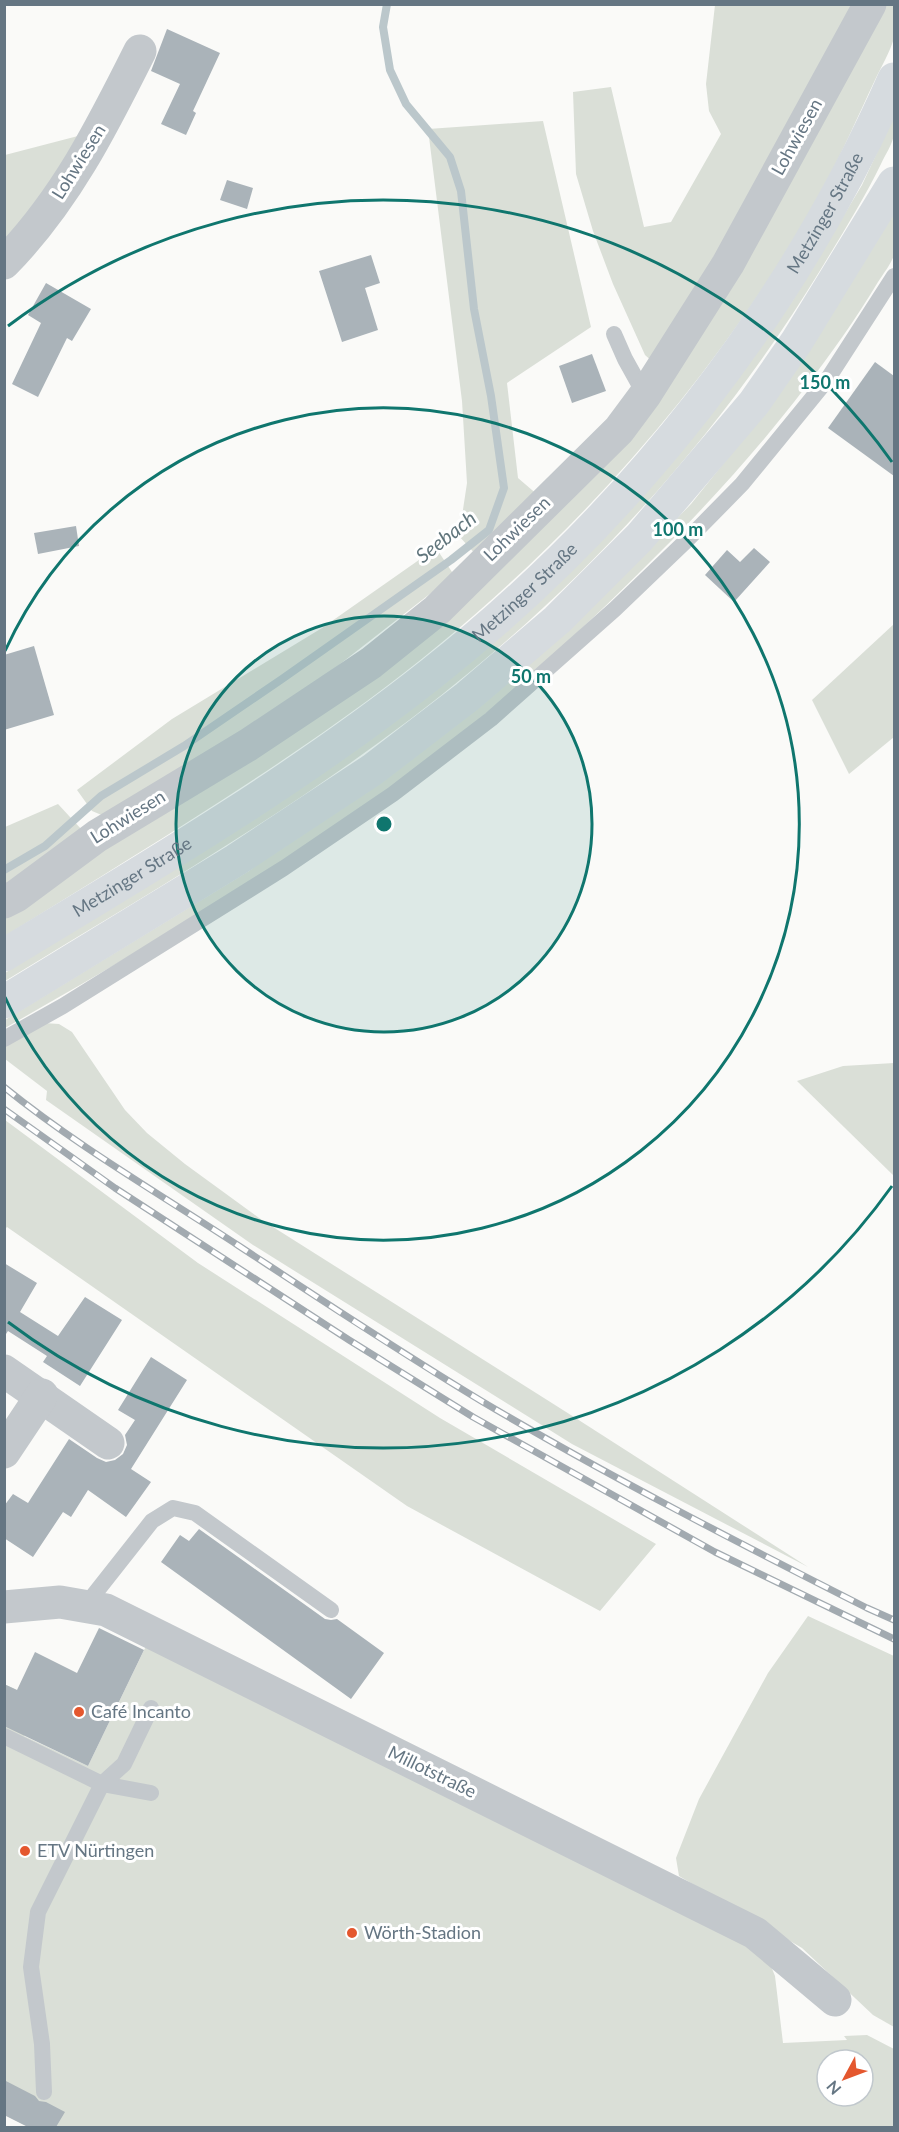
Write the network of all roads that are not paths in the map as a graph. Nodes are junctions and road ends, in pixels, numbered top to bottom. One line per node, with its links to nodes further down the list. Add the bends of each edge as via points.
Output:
1 (870, 4): 8 (street, Lohwiesen, via 728,264)
2 (140, 51): 5 (street, Lohwiesen, via 74,177)
3 (894, 79): 10 (main road, Metzinger Straße, via 839,193 748,337 646,469 568,551 434,671 350,735 103,897)
4 (894, 183): 11 (main road, via 803,332 754,403 640,537 557,620 467,697 363,777 237,860)
5 (4, 263)
6 (894, 276): 12 (lane, via 827,380 742,484 622,603 506,706 393,794 284,868)
7 (614, 334): 8 (lane)
8 (645, 395): 9 (street, Lohwiesen, via 619,430 437,610 371,663 248,745 97,836)
9 (4, 902)
10 (4, 955)
11 (4, 1002)
12 (4, 1039)
13 (4, 1371): 14 (street)
14 (42, 1395): 15 (street); 16 (street)
15 (108, 1443)
16 (4, 1452)
17 (85, 1606): 18 (street, Millotstraße, via 60,1602); 19 (lane, via 152,1521 172,1508 195,1513); 24 (street, Millotstraße, via 106,1610 755,1933)
18 (4, 1607)
19 (331, 1610)
20 (151, 1708): 22 (lane, via 124,1764)
21 (4, 1736): 22 (lane)
22 (102, 1784): 23 (lane); 25 (lane, via 38,1912 31,1967)
23 (151, 1793)
24 (836, 2000)
25 (44, 2092)

